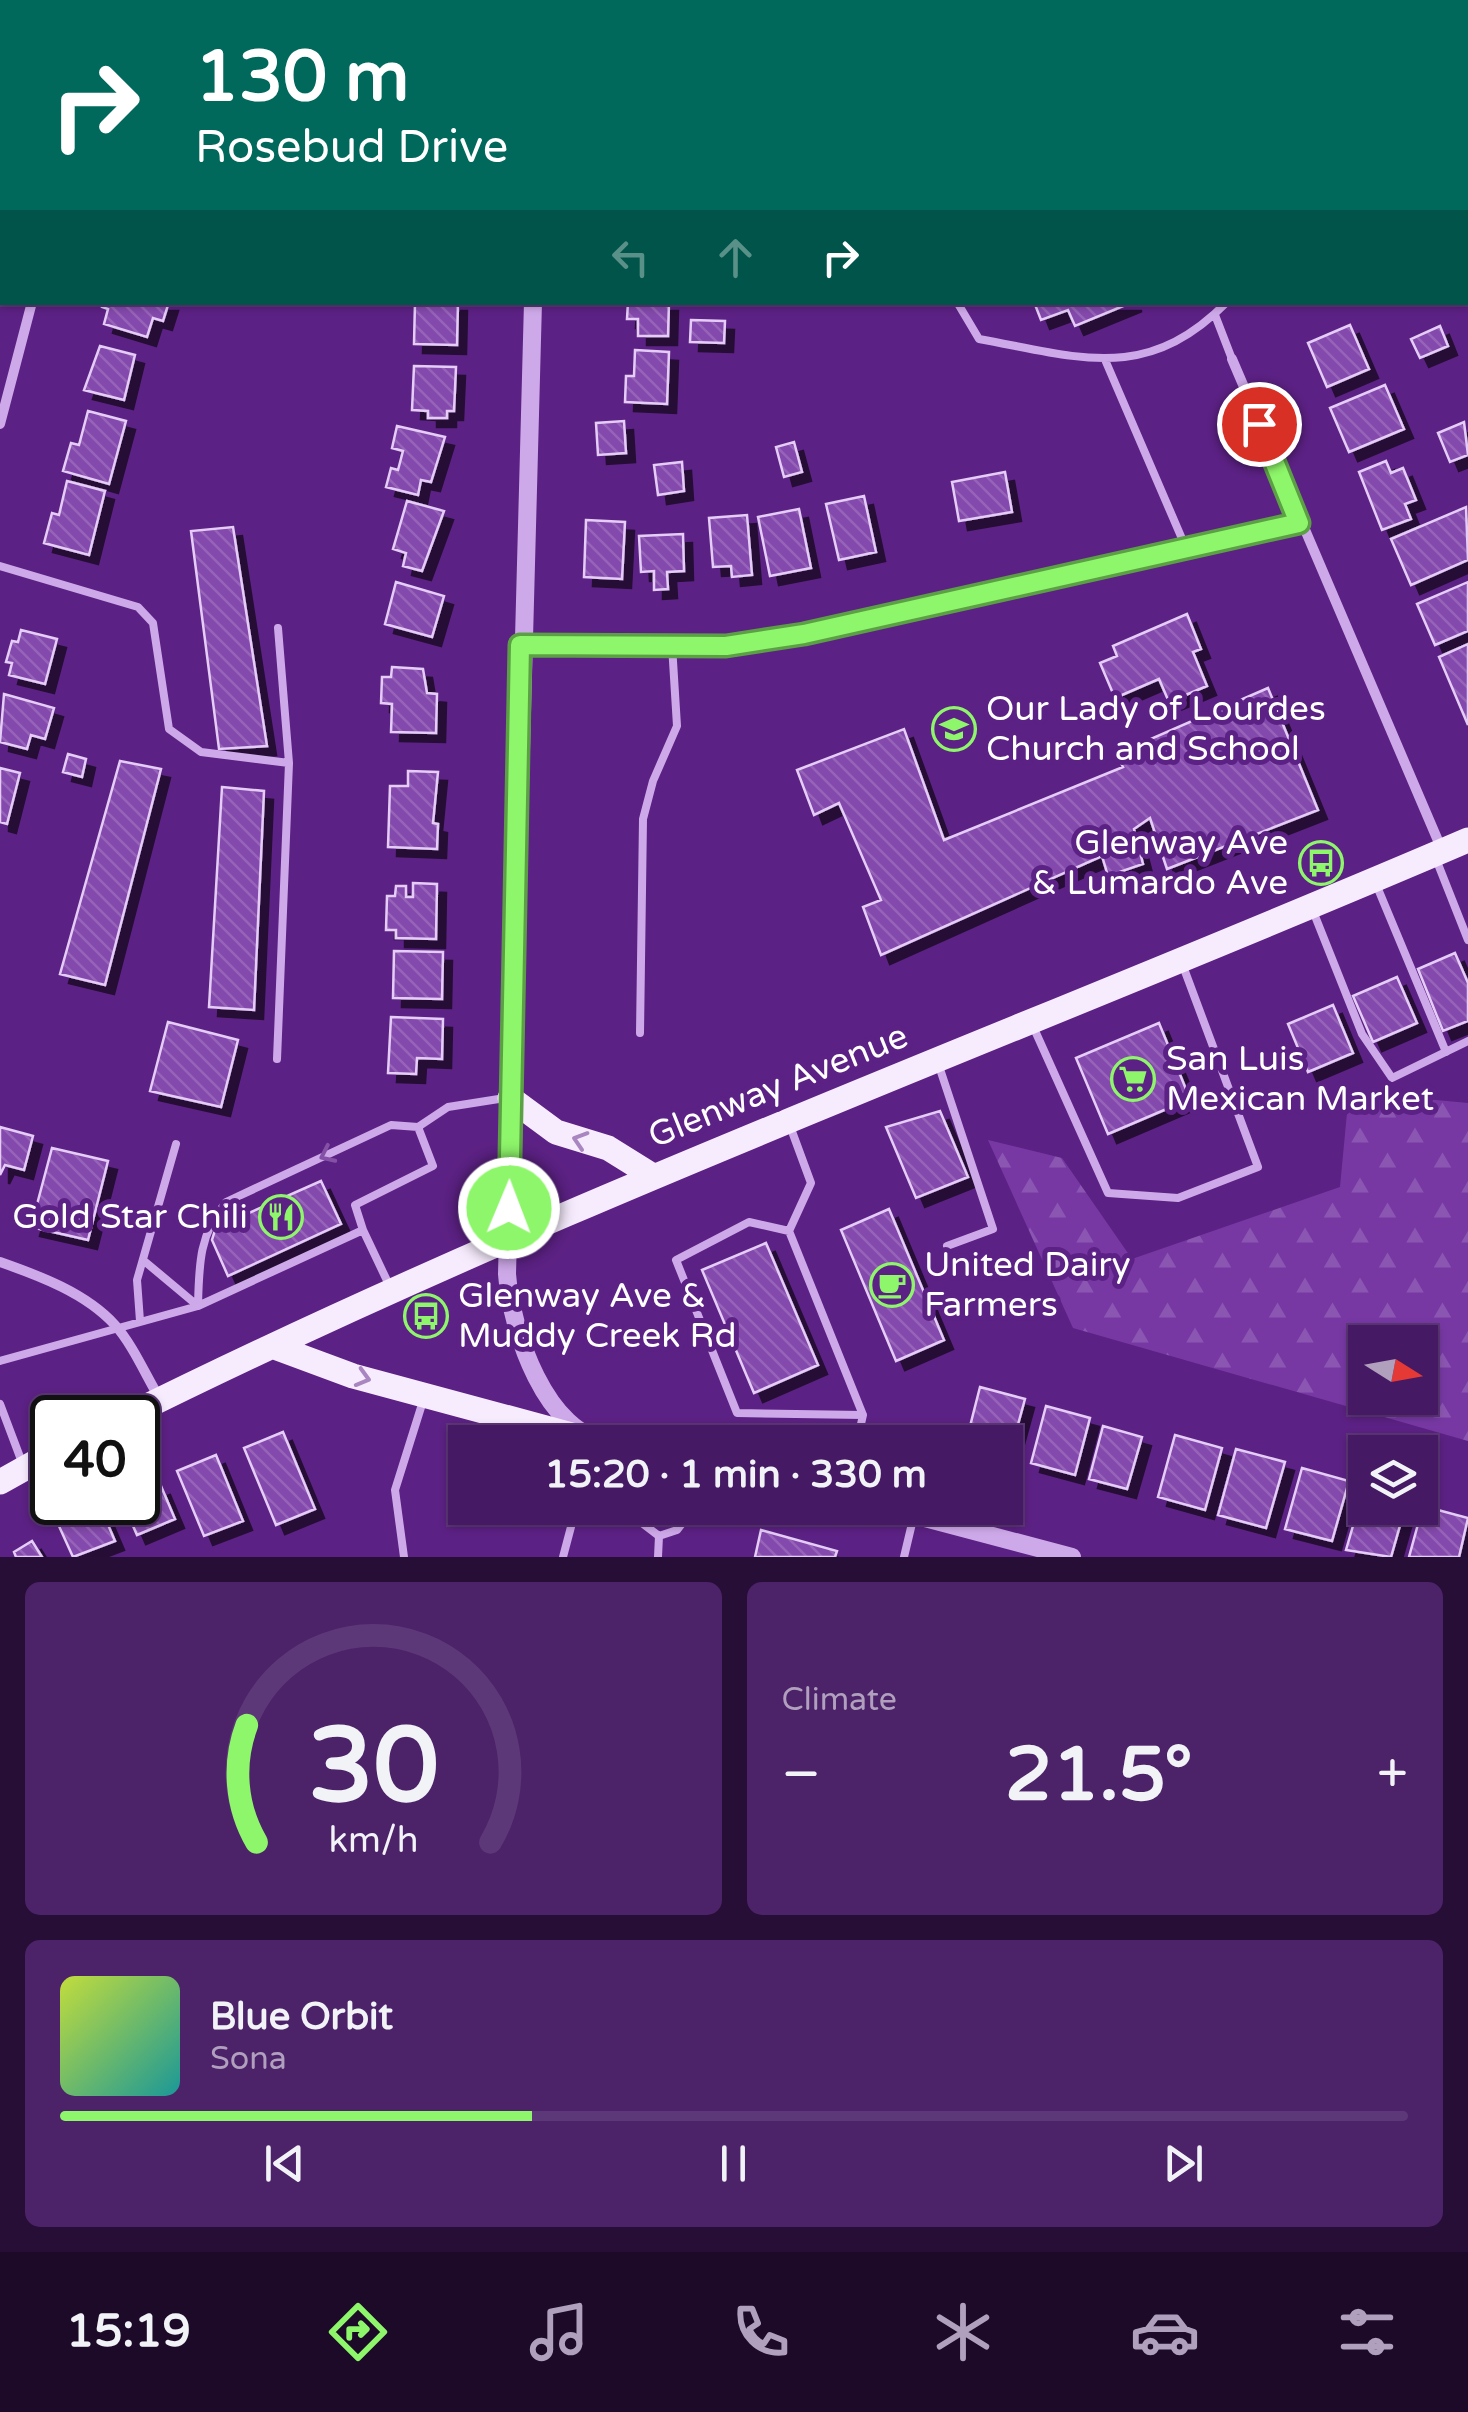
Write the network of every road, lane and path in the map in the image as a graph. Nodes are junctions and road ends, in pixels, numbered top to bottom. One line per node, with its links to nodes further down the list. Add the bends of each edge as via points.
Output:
1 (31, 305): 8 (street)
2 (533, 305): 13 (street)
3 (959, 305): 7 (lane, via 979,339)
4 (1225, 305): 5 (lane)
5 (1215, 315): 6 (lane); 7 (lane, via 1159,352)
6 (1232, 359): 9 (street)
7 (1106, 362): 10 (lane)
8 (0, 424)
9 (1299, 523): 10 (street); 17 (street)
10 (1186, 548): 14 (street, via 804,634)
11 (0, 566): 15 (lane, via 138,607 153,623 169,729 201,752)
12 (278, 628): 15 (lane)
13 (520, 645): 14 (street); 29 (street)
14 (672, 646): 24 (lane, via 677,726 642,819)
15 (289, 764): 27 (lane)
16 (1468, 840): 17 (main road, Glenway Avenue)
17 (1438, 853): 18 (main road, Glenway Avenue); 20 (lane)
18 (1374, 880): 19 (main road, Glenway Avenue); 26 (lane)
19 (1311, 907): 22 (main road, Glenway Avenue); 26 (lane, via 1362,1034 1392,1078)
20 (1463, 915): 21 (lane)
21 (1468, 940)
22 (1181, 962): 23 (main road, Glenway Avenue); 23 (lane, via 1258,1168 1178,1198 1108,1193)
23 (1032, 1023): 28 (main road, Glenway Avenue)
24 (640, 1033)
25 (1468, 1042): 26 (lane)
26 (1446, 1052)
27 (276, 1059)
28 (936, 1059): 30 (main road, Glenway Avenue); 37 (lane, via 993,1229)
29 (510, 1098): 31 (lane, via 448,1108); 33 (main road, one-way to 29, via 608,1148 556,1132); 36 (street)
30 (788, 1120): 33 (main road, Glenway Avenue); 35 (lane, via 811,1183)
31 (418, 1127): 34 (lane, via 432,1166 355,1204); 41 (lane, one-way to 41, via 391,1125 226,1202 206,1225)
32 (176, 1144): 38 (lane)
33 (653, 1176): 36 (main road, Glenway Avenue)
34 (364, 1230): 40 (lane); 41 (lane)
35 (789, 1231): 50 (lane); 50 (lane, via 749,1222 676,1260 737,1413)
36 (509, 1235): 40 (main road, Glenway Avenue); 52 (street, via 508,1300 520,1348 554,1404)
37 (947, 1246)
38 (143, 1260): 41 (lane); 42 (lane)
39 (0, 1262): 43 (street, via 74,1294)
40 (391, 1290): 44 (main road, Glenway Avenue)
41 (198, 1306): 42 (lane)
42 (140, 1320): 43 (lane)
43 (118, 1328): 45 (lane); 46 (street)
44 (272, 1346): 47 (main road, one-way to 47); 48 (main road, Glenway Avenue)
45 (0, 1361)
46 (158, 1395)
47 (425, 1396): 51 (main road); 63 (lane, via 395,1490)
48 (160, 1399)
49 (0, 1404): 55 (lane)
50 (863, 1415): 53 (lane)
51 (535, 1425)
52 (579, 1425)
53 (861, 1425)
54 (30, 1465): 55 (main road)
55 (24, 1468): 56 (main road)
56 (0, 1482)
57 (571, 1525): 64 (lane)
58 (645, 1525): 62 (lane)
59 (682, 1525): 62 (lane)
60 (912, 1525): 66 (lane)
61 (952, 1525): 67 (street)
62 (659, 1536): 65 (lane)
63 (404, 1557)
64 (563, 1557)
65 (658, 1557)
66 (904, 1557)
67 (1072, 1557)

